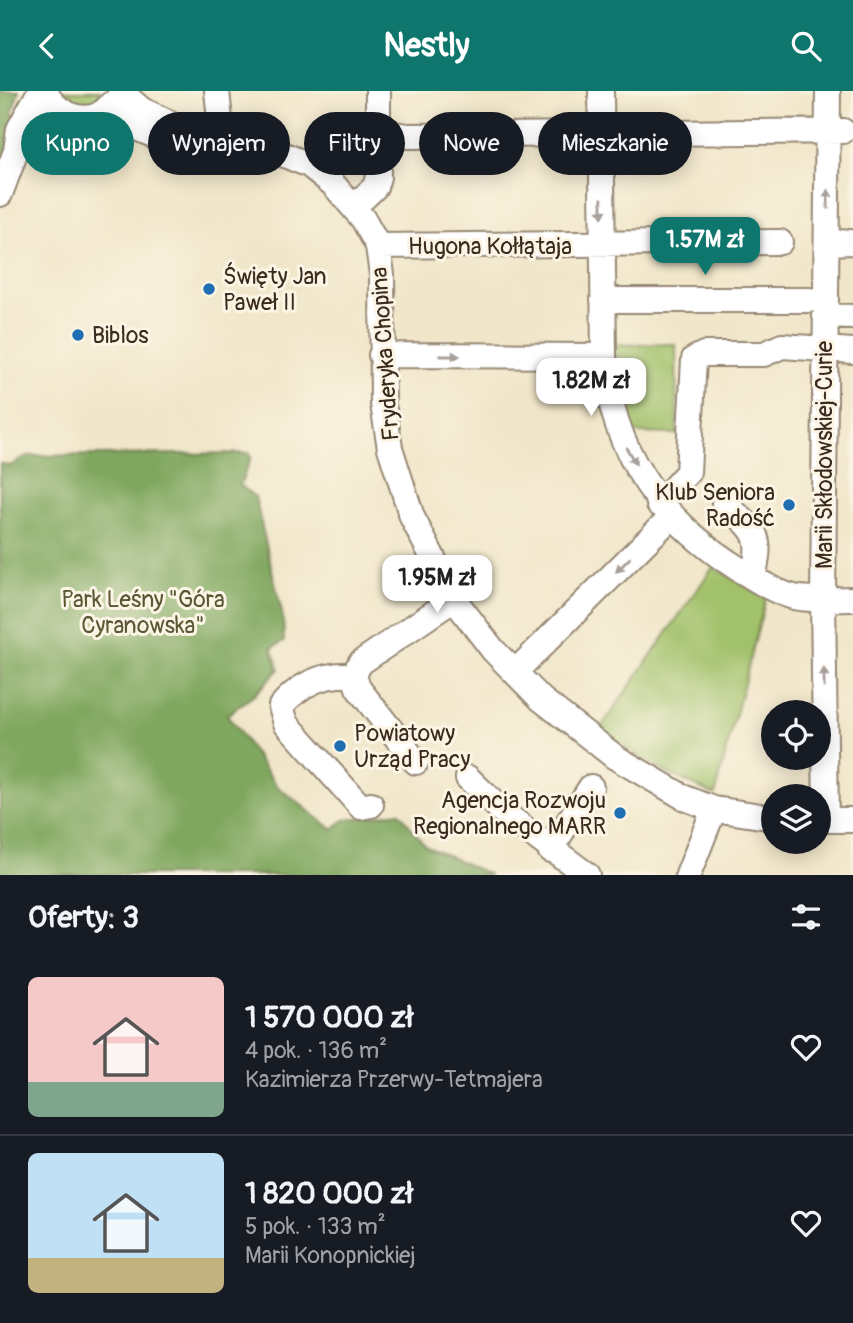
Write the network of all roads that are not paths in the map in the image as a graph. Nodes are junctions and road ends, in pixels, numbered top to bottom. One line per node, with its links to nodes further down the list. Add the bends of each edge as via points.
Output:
1 (43, 91): 5 (street); 14 (street, via 19,129)
2 (119, 91): 6 (street); 8 (street)
3 (601, 91): 7 (street)
4 (828, 91): 9 (street, Marii Skłodowskiej-Curie)
5 (64, 112)
6 (103, 112)
7 (601, 112)
8 (148, 113)
9 (836, 132): 11 (street); 22 (street, Marii Skłodowskiej-Curie, one-way to 9)
10 (405, 136): 12 (street)
11 (692, 136)
12 (538, 138)
13 (21, 147): 14 (street)
14 (16, 151): 18 (street)
15 (290, 157): 19 (street, Fryderyka Chopina, via 324,176)
16 (376, 175): 19 (street, via 375,187)
17 (602, 175): 23 (street, one-way to 23)
18 (0, 194)
19 (354, 207): 24 (street, Fryderyka Chopina)
20 (780, 242): 23 (street, Hugona Kołłątaja)
21 (853, 242): 22 (street)
22 (828, 243): 26 (street, Marii Skłodowskiej-Curie)
23 (603, 245): 24 (street, Hugona Kołłątaja); 25 (street)
24 (378, 246): 30 (street, Fryderyka Chopina)
25 (603, 300): 26 (street); 31 (street)
26 (817, 308): 27 (street); 28 (street, Marii Skłodowskiej-Curie)
27 (853, 317)
28 (824, 350): 29 (street); 33 (street, via 782,346 764,354 704,353 694,359 688,472); 36 (street, Marii Skłodowskiej-Curie)
29 (853, 351)
30 (381, 355): 31 (street, one-way to 31); 35 (street, Fryderyka Chopina, via 383,404 400,483 428,554)
31 (604, 356): 33 (street, one-way to 33, via 606,386 622,441)
32 (724, 503): 34 (street, via 755,531)
33 (665, 510): 34 (street, via 702,545); 38 (street, one-way to 38)
34 (753, 577): 36 (street, via 791,596)
35 (454, 599): 38 (street, Fryderyka Chopina); 39 (street, via 360,663)
36 (823, 599): 37 (street); 42 (street, Marii Skłodowskiej-Curie, one-way to 36)
37 (853, 599)
38 (515, 672): 45 (street, Fryderyka Chopina, via 566,720 615,757)
39 (354, 675): 40 (street, via 358,688); 44 (street, via 333,674 311,682 281,706 281,713 361,807)
40 (416, 762)
41 (468, 778): 49 (street)
42 (822, 784)
43 (591, 787): 49 (street)
44 (371, 805)
45 (714, 810): 46 (street, Fryderyka Chopina); 51 (street)
46 (761, 816)
47 (831, 820): 48 (street)
48 (853, 820)
49 (550, 850): 50 (street)
50 (587, 875)
51 (688, 875)

